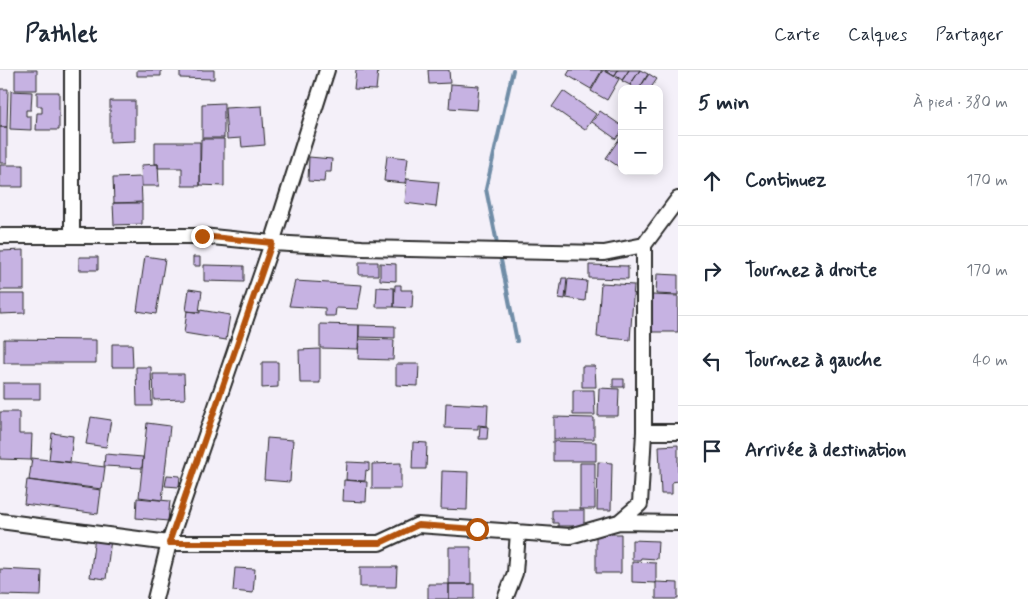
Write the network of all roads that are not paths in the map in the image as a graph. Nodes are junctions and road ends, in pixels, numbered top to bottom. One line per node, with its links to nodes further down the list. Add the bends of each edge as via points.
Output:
1 (72, 70): 5 (street)
2 (327, 70): 6 (street)
3 (678, 199): 7 (street)
4 (0, 236): 5 (street)
5 (72, 236): 6 (street, via 202,236)
6 (272, 243): 7 (street, via 604,253); 14 (street)
7 (644, 245): 8 (street)
8 (644, 432): 9 (street); 11 (street, via 640,504)
9 (678, 432)
10 (0, 521): 14 (street)
11 (619, 522): 12 (street); 13 (street, via 570,536)
12 (678, 523)
13 (518, 532): 14 (street, via 418,525 380,543); 16 (street, via 515,573)
14 (169, 543): 15 (street)
15 (155, 599)
16 (505, 599)

